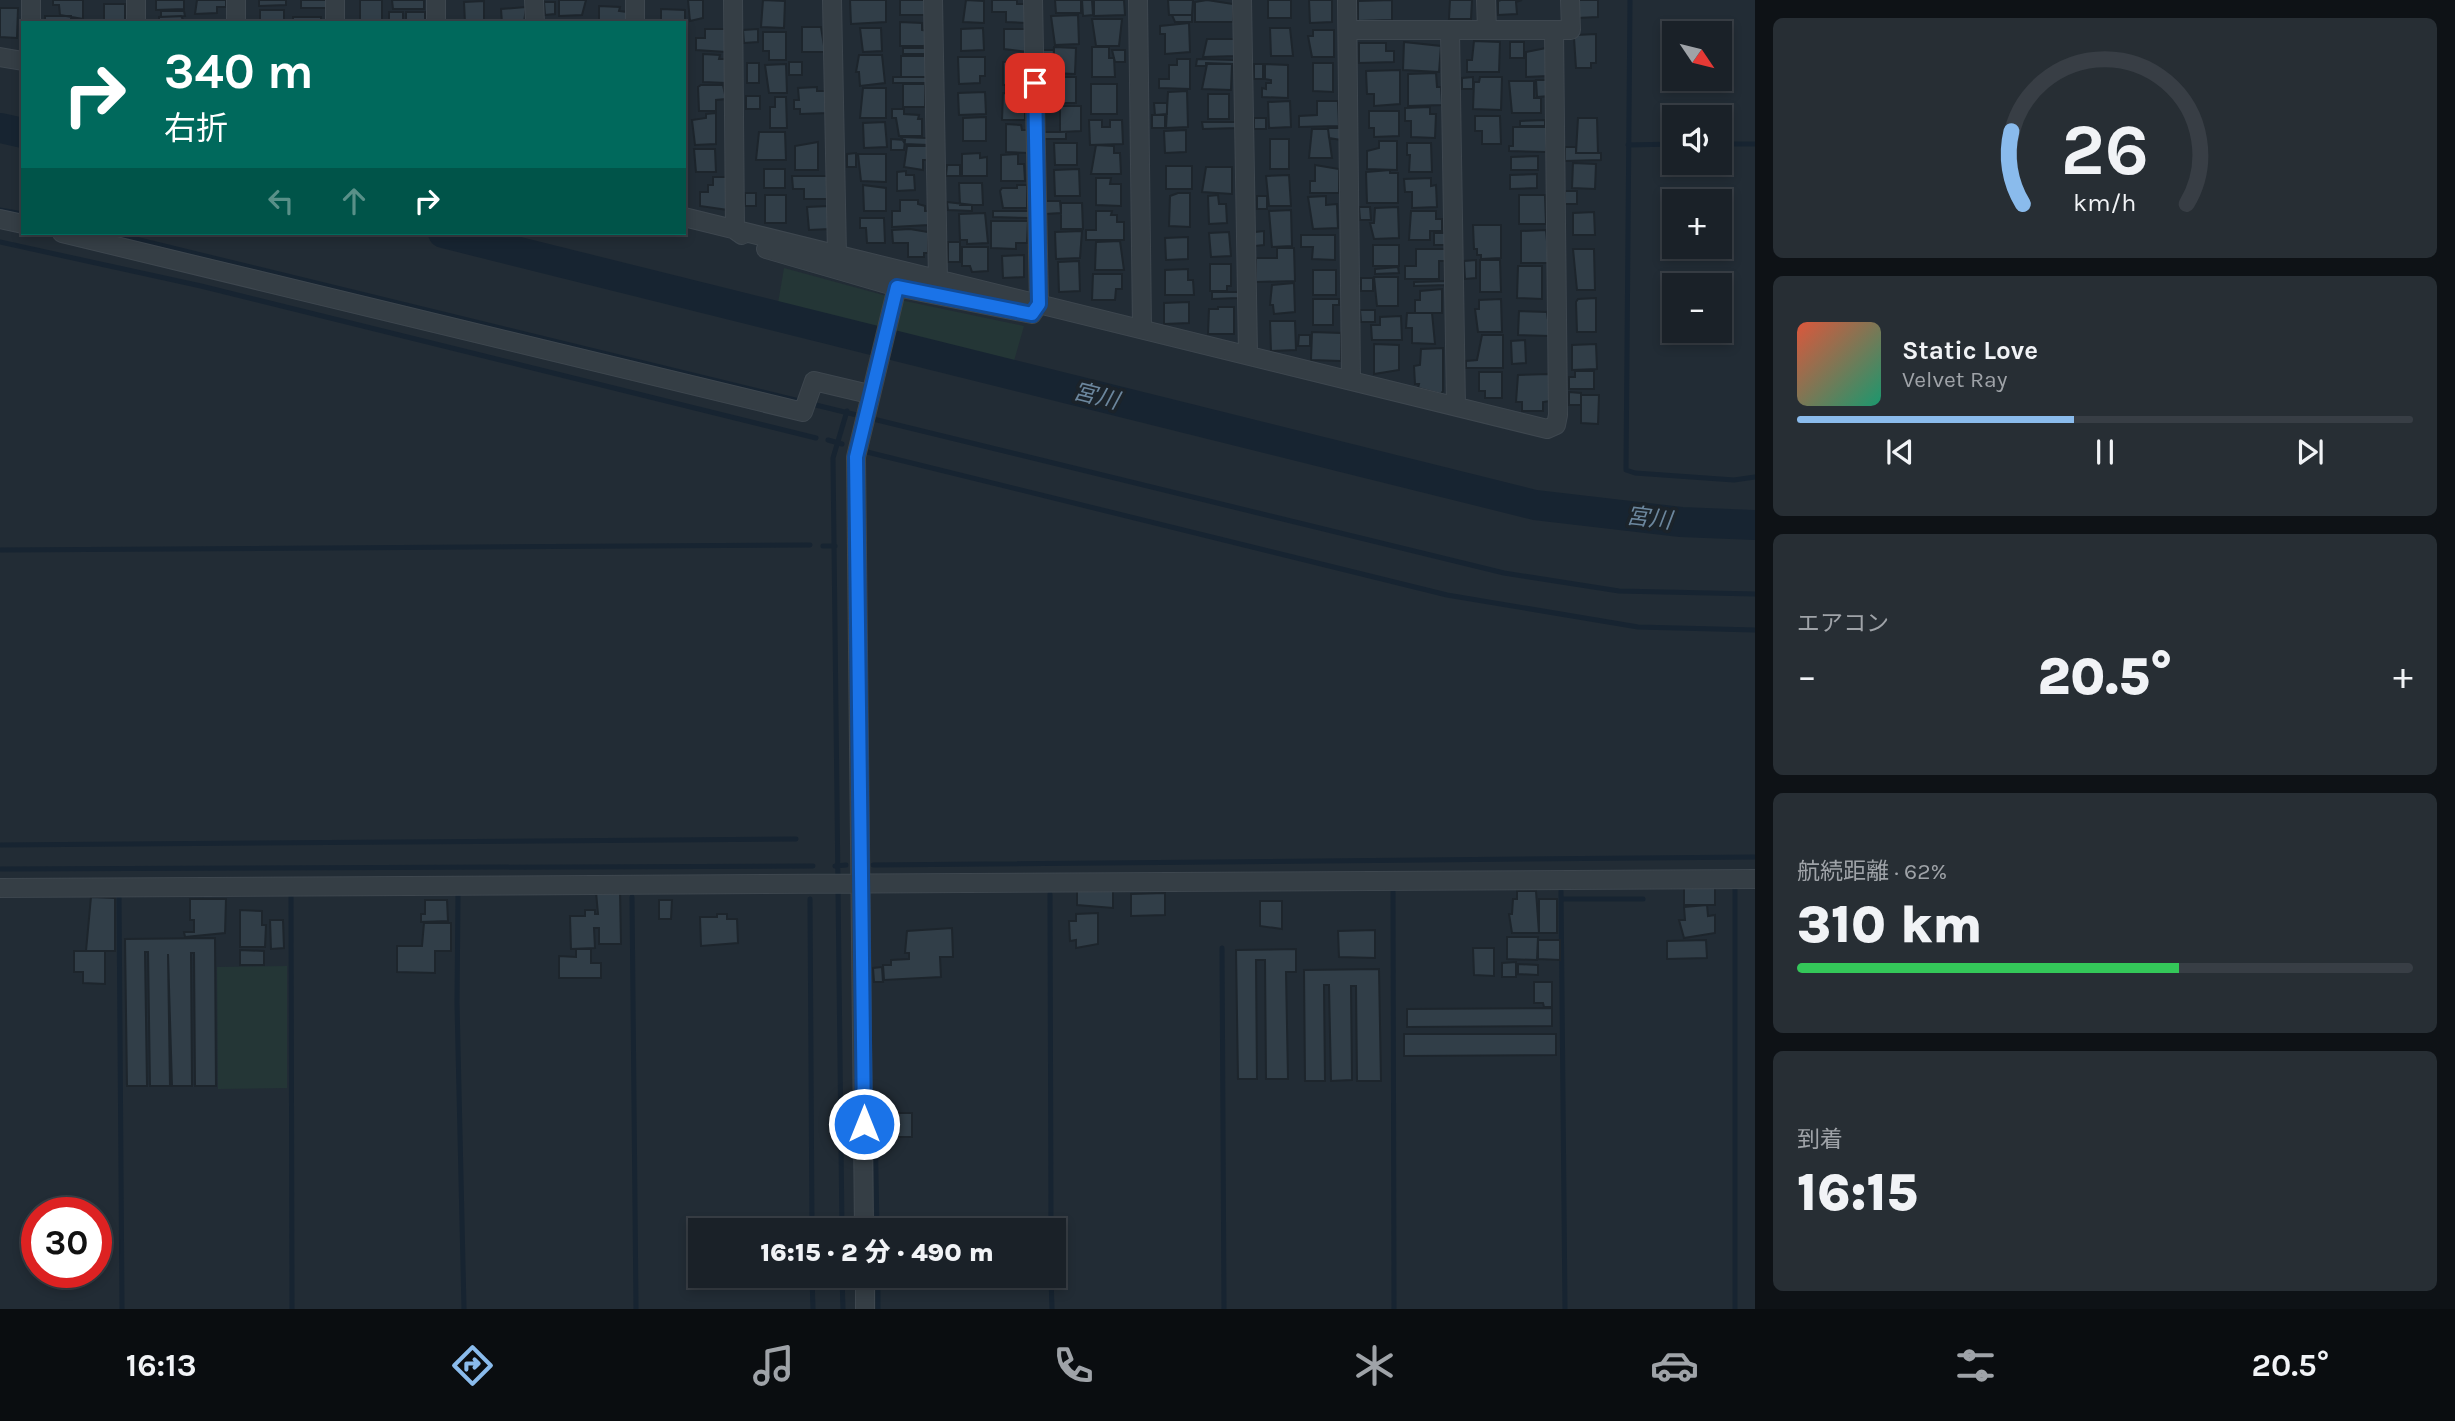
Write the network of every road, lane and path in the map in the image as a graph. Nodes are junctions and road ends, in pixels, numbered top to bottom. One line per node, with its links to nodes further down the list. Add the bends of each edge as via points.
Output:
1 (31, 0): 17 (street)
2 (136, 0): 18 (street)
3 (236, 0): 19 (street)
4 (335, 0): 20 (street)
5 (436, 0): 21 (street)
6 (534, 0): 22 (street)
7 (635, 0): 23 (street)
8 (733, 0): 33 (street)
9 (832, 0): 35 (street)
10 (933, 0): 36 (street)
11 (1033, 0): 38 (street)
12 (1138, 0): 39 (street)
13 (1242, 0): 40 (street)
14 (1347, 0): 24 (street)
15 (1486, 0): 25 (street)
16 (1570, 0): 26 (street, via 1571,30)
17 (31, 21)
18 (136, 21)
19 (236, 21)
20 (335, 21)
21 (436, 21)
22 (535, 21)
23 (635, 21)
24 (1348, 30): 27 (street); 41 (street)
25 (1487, 30): 26 (street); 27 (street)
26 (1554, 30): 43 (street, via 1556,425 1547,429)
27 (1450, 32): 43 (street)
28 (0, 57): 29 (street)
29 (21, 61)
30 (686, 218): 33 (street)
31 (0, 219): 32 (street)
32 (21, 224)
33 (735, 230): 35 (street); 37 (street, via 763,248)
34 (70, 235): 42 (street, via 803,412 814,381)
35 (837, 255): 36 (street)
36 (938, 281): 38 (street)
37 (896, 291): 38 (street, via 1032,314); 42 (street)
38 (1039, 304): 39 (street)
39 (1142, 328): 40 (street)
40 (1248, 354): 41 (street)
41 (1351, 380): 43 (street)
42 (867, 405): 45 (street, via 856,457)
43 (1456, 406)
44 (1755, 879): 45 (street)
45 (847, 885): 46 (street); 47 (street)
46 (0, 888)
47 (863, 1218)
48 (865, 1288): 49 (street)
49 (865, 1309)

